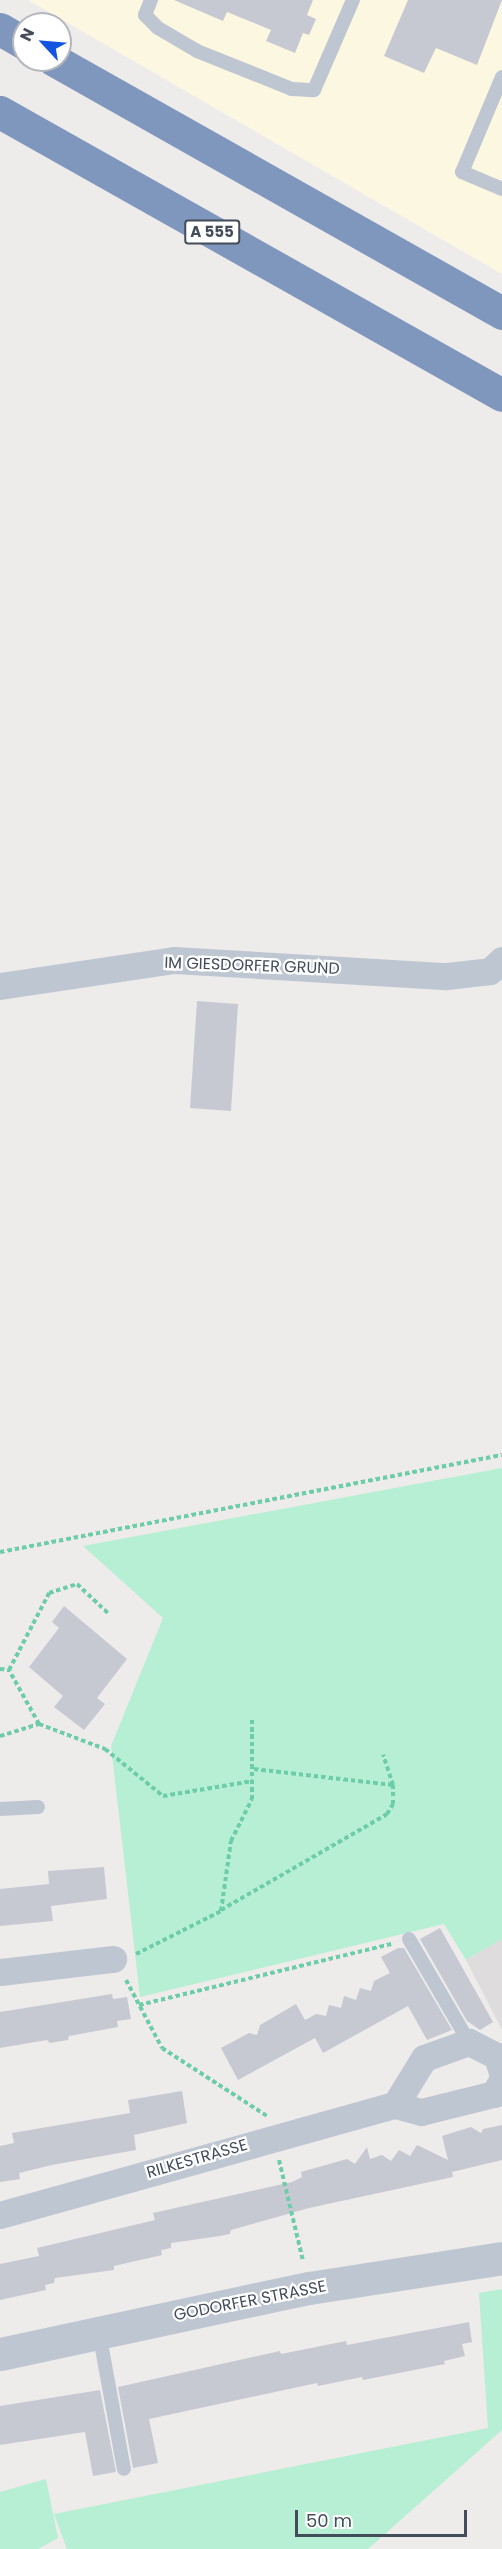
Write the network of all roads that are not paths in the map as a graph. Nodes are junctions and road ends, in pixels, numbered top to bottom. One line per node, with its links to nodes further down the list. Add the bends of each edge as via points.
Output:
1 (151, 0): 2 (lane, via 145,15 197,51 292,89 314,90)
2 (353, 0)
3 (72, 70): 7 (highway)
4 (502, 77): 6 (lane, via 462,172)
5 (0, 112): 8 (highway, A 555)
6 (502, 189)
7 (502, 313)
8 (502, 395)
9 (502, 960): 10 (street, IM GIESDORFER GRUND, via 490,971 447,976 174,960)
10 (0, 986)
11 (38, 1807): 12 (lane)
12 (0, 1809)
13 (410, 1940): 16 (lane)
14 (114, 1959): 15 (street)
15 (0, 1972)
16 (469, 2042): 17 (street, via 497,2056); 19 (street, via 424,2058)
17 (502, 2072)
18 (502, 2080): 19 (street, via 494,2094 421,2112)
19 (394, 2104): 20 (street, RILKESTRASSE)
20 (0, 2215)
21 (502, 2258): 22 (street, GODORFER STRASSE, via 309,2288)
22 (99, 2331): 23 (street, GODORFER STRASSE); 24 (lane)
23 (0, 2354)
24 (123, 2469)

